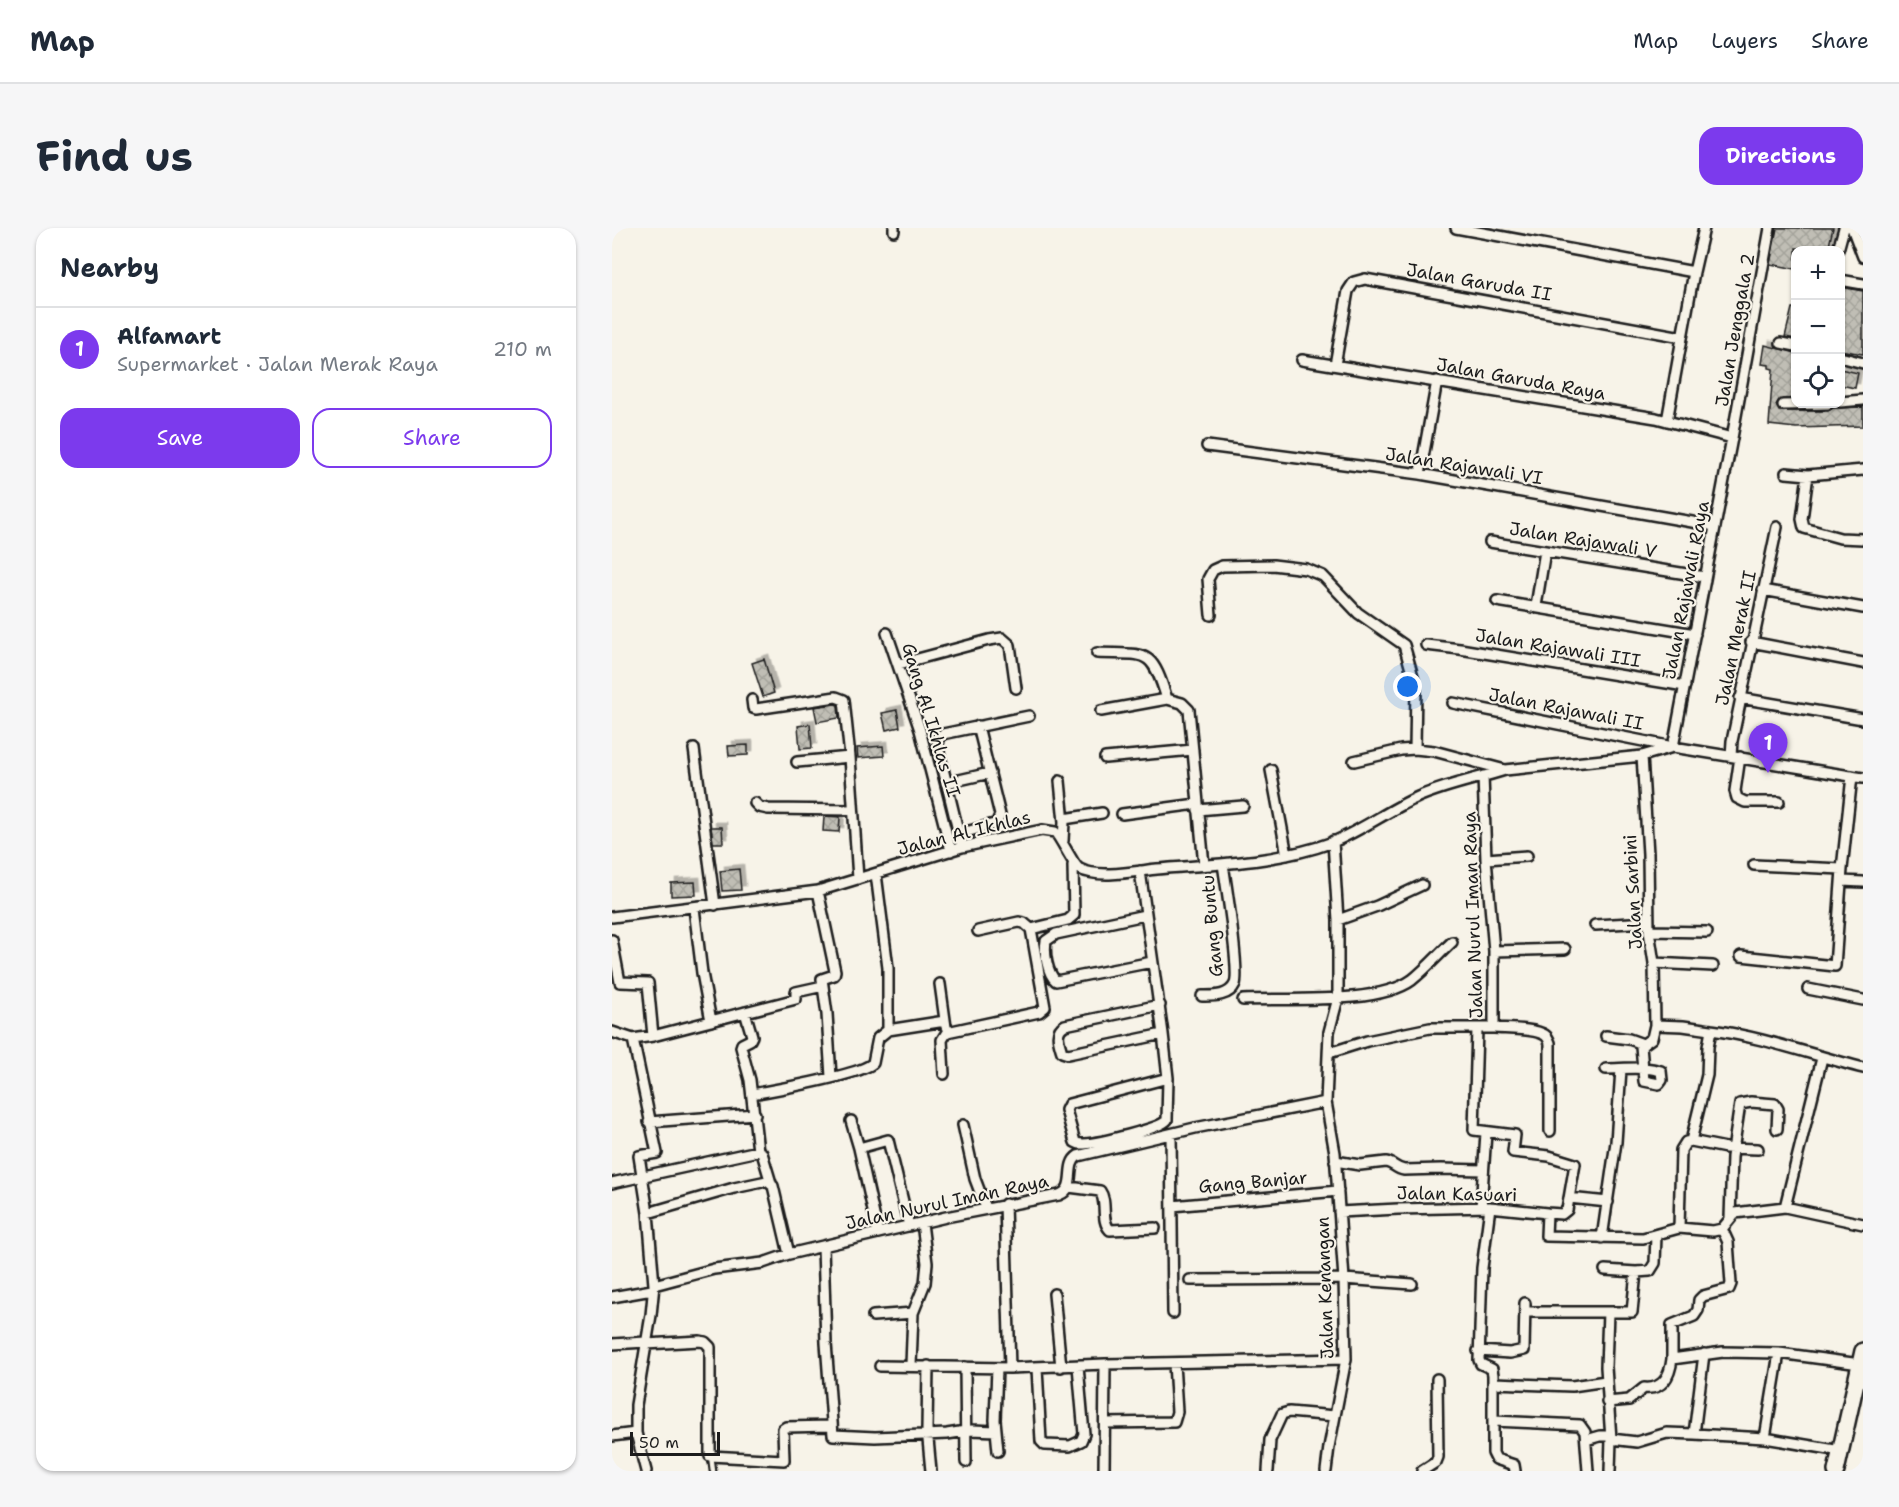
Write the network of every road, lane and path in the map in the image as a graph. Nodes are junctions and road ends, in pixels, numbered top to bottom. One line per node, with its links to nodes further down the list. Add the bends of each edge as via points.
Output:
1 (1456, 228): 8 (street)
2 (1704, 228): 8 (street)
3 (1770, 228): 24 (street, Jalan Jenggala 2)
4 (1844, 228): 6 (street)
5 (1852, 228): 7 (street)
6 (1839, 246)
7 (1863, 257)
8 (1694, 272): 11 (street)
9 (1845, 281): 10 (street)
10 (1863, 284)
11 (1682, 337): 17 (street, Jalan Garuda II, via 1365,279 1354,282 1348,291); 23 (street)
12 (1781, 343): 13 (street)
13 (1791, 345)
14 (1845, 358): 16 (street)
15 (1302, 360): 17 (street, Jalan Garuda Raya)
16 (1863, 363)
17 (1335, 365): 18 (street, Jalan Garuda Raya)
18 (1437, 381): 23 (street, Jalan Garuda Raya); 28 (street)
19 (1863, 400): 20 (street)
20 (1845, 402)
21 (1783, 405): 22 (street)
22 (1791, 405)
23 (1666, 421): 24 (street, Jalan Garuda Raya)
24 (1732, 438): 30 (street, Jalan Rajawali Raya)
25 (1207, 446): 28 (street, Jalan Rajawali VI)
26 (1863, 471): 29 (street)
27 (1786, 473): 29 (street)
28 (1420, 474): 30 (street, Jalan Rajawali VI)
29 (1808, 475): 32 (street, via 1804,528 1840,538)
30 (1715, 526): 35 (street, Jalan Rajawali Raya)
31 (1777, 527): 36 (street, Jalan Merak II)
32 (1863, 539)
33 (1490, 542): 34 (street, Jalan Rajawali V)
34 (1545, 551): 35 (street, Jalan Rajawali V); 38 (street)
35 (1706, 577): 42 (street, Jalan Rajawali Raya)
36 (1763, 590): 39 (street); 43 (street, Jalan Merak II)
37 (1497, 601): 38 (street)
38 (1536, 606): 42 (street)
39 (1863, 608)
40 (1211, 615): 60 (street, via 1208,579 1213,570 1222,566 1273,565 1306,569 1323,576 1358,613 1404,645 1416,687)
41 (887, 633): 47 (street, Gang Al Ikhlas II)
42 (1695, 634): 48 (street, Jalan Rajawali Raya)
43 (1751, 642): 46 (street); 50 (street, Jalan Merak II)
44 (1426, 645): 48 (street, Jalan Rajawali III)
45 (1097, 653): 52 (street, via 1148,657)
46 (1863, 663)
47 (899, 664): 49 (street, via 1002,638 1010,645); 88 (street, Gang Al Ikhlas II)
48 (1685, 686): 58 (street, Jalan Rajawali Raya)
49 (1016, 688)
50 (1740, 698): 56 (street); 63 (street, Jalan Merak II)
51 (752, 699): 64 (street, via 756,709 842,698)
52 (1167, 699): 54 (street); 61 (street, via 1182,703 1189,710)
53 (1453, 703): 58 (street, Jalan Rajawali II)
54 (1101, 711)
55 (1029, 716): 57 (street)
56 (1863, 719)
57 (978, 726): 70 (street); 75 (street, via 939,736)
58 (1673, 747): 62 (street); 63 (street, Jalan Rajawali II)
59 (694, 749): 104 (street)
60 (1415, 749): 66 (street); 69 (street)
61 (1193, 750): 65 (street); 79 (street)
62 (1642, 756): 69 (street); 110 (street, Jalan Sarbini)
63 (1735, 756): 72 (street, Jalan Rajawali II); 76 (street, Jalan Merak II, via 1737,798 1745,802)
64 (850, 757): 67 (street); 80 (street)
65 (1105, 759)
66 (1354, 761)
67 (797, 762)
68 (1271, 770): 89 (street)
69 (1505, 770): 71 (street)
70 (990, 773): 75 (street); 84 (street, via 999,819)
71 (1483, 777): 86 (street, via 1419,796); 91 (street, Jalan Nurul Iman Raya)
72 (1852, 777): 73 (street, Jalan Rajawali II); 96 (street)
73 (1863, 778)
74 (1059, 781): 83 (street)
75 (946, 783): 84 (street)
76 (1779, 802)
77 (755, 803): 80 (street, via 768,809)
78 (1243, 806): 79 (street)
79 (1197, 807): 82 (street); 94 (street)
80 (853, 810): 99 (street)
81 (1102, 813): 83 (street)
82 (1122, 814)
83 (1064, 819): 85 (street)
84 (959, 834): 87 (street)
85 (1063, 841): 87 (street, Jalan Al Ikhlas, via 1055,832 1042,830); 93 (street)
86 (1334, 841): 89 (street); 108 (street, Jalan Kenangan)
87 (962, 847): 88 (street, Jalan Al Ikhlas)
88 (951, 850): 98 (street, Jalan Al Ikhlas)
89 (1287, 855): 92 (street)
90 (1527, 856): 91 (street)
91 (1486, 859): 117 (street, Jalan Nurul Iman Raya)
92 (1223, 864): 94 (street); 125 (street, Gang Buntu, via 1235,983 1223,994)
93 (1073, 865): 97 (street, via 1090,873); 111 (street, via 1074,915)
94 (1204, 865): 97 (street)
95 (1754, 865): 96 (street)
96 (1842, 869): 100 (street)
97 (1140, 871): 106 (street)
98 (876, 874): 99 (street, Jalan Al Ikhlas); 136 (street, via 888,968)
99 (858, 879): 103 (street, Jalan Al Ikhlas)
100 (1842, 881): 101 (street); 118 (street, via 1835,966)
101 (1863, 882)
102 (1422, 885): 108 (street)
103 (818, 891): 104 (street, Jalan Al Ikhlas); 123 (street, via 835,971 823,978)
104 (715, 905): 105 (street, Jalan Al Ikhlas)
105 (694, 908): 107 (street, Jalan Al Ikhlas); 131 (street)
106 (1145, 915): 119 (street); 119 (street, via 1056,933 1046,941 1045,948 1056,981)
107 (612, 917)
108 (1338, 920): 126 (street, Jalan Kenangan)
109 (1595, 925): 110 (street)
110 (1649, 927): 113 (street); 120 (street, Jalan Sarbini)
111 (1030, 929): 112 (street, via 1019,922); 139 (street, via 1045,1002 1043,1010)
112 (978, 931)
113 (1707, 932)
114 (612, 940): 141 (street, via 620,982 648,983)
115 (1452, 942): 126 (street, via 1411,981 1390,991)
116 (1565, 949): 117 (street)
117 (1494, 951): 134 (street, Jalan Nurul Iman Raya)
118 (1741, 956)
119 (1152, 962): 129 (street)
120 (1654, 963): 121 (street); 133 (street, Jalan Sarbini)
121 (1713, 966)
122 (940, 984): 132 (street)
123 (823, 987): 130 (street, via 796,993 796,999); 151 (street)
124 (1808, 989): 128 (street)
125 (1202, 996)
126 (1338, 998): 127 (street); 145 (street, Jalan Kenangan, via 1329,1032)
127 (1243, 1000)
128 (1863, 1000)
129 (1160, 1005): 140 (street); 140 (street, via 1065,1025 1058,1034 1062,1052 1068,1054)
130 (745, 1012): 131 (street); 153 (street, via 752,1036 741,1047)
131 (711, 1021): 141 (street)
132 (945, 1021): 136 (street); 139 (street)
133 (1655, 1025): 137 (street); 144 (street, via 1652,1038)
134 (1494, 1028): 135 (street, Jalan Nurul Iman Raya); 160 (street, via 1526,1030 1548,1038)
135 (1477, 1029): 145 (street, Jalan Nurul Iman Raya, via 1445,1026 1404,1032); 161 (street, via 1474,1130)
136 (888, 1030): 151 (street, via 878,1038 873,1063)
137 (1711, 1030): 146 (street, via 1765,1039); 163 (street, via 1707,1075)
138 (612, 1032): 143 (street)
139 (947, 1032): 150 (street, via 942,1040)
140 (1163, 1034): 152 (street)
141 (653, 1036): 143 (street)
142 (1606, 1036): 144 (street)
143 (633, 1039): 157 (street)
144 (1643, 1044): 149 (street, via 1642,1069)
145 (1329, 1053): 154 (street, Jalan Kenangan)
146 (1822, 1058): 147 (street); 180 (street)
147 (1863, 1068)
148 (1606, 1069): 149 (street)
149 (1621, 1069): 176 (street)
150 (944, 1074)
151 (831, 1077): 153 (street)
152 (1168, 1078): 152 (street, via 1168,1115 1164,1124 1086,1144 1075,1142 1066,1110 1069,1104)
153 (752, 1094): 155 (street)
154 (1326, 1102): 162 (street, Jalan Nurul Iman Raya); 168 (street, Jalan Kenangan)
155 (755, 1114): 157 (street); 167 (street)
156 (851, 1121): 164 (street)
157 (649, 1122): 170 (street, via 657,1153 639,1156)
158 (963, 1125): 181 (street)
159 (1777, 1129): 165 (street, via 1775,1104 1744,1102 1738,1110)
160 (1550, 1131)
161 (1486, 1133): 169 (street); 175 (street, via 1515,1135 1513,1152 1575,1164)
162 (1171, 1134): 173 (street, Jalan Nurul Iman Raya, via 1075,1157); 178 (street)
163 (1691, 1142): 165 (street); 190 (street, via 1686,1142 1681,1150)
164 (859, 1148): 188 (street, via 888,1140); 192 (street)
165 (1733, 1149): 166 (street); 185 (street)
166 (1758, 1149)
167 (758, 1151): 170 (street); 172 (street)
168 (1335, 1161): 169 (street, via 1360,1165 1390,1162 1404,1170); 174 (street, Jalan Kenangan)
169 (1483, 1170): 179 (street)
170 (643, 1175): 171 (street); 183 (street)
171 (612, 1182)
172 (771, 1183): 183 (street, via 734,1188); 196 (street)
173 (1069, 1188): 177 (street, Jalan Nurul Iman Raya, via 1059,1195); 189 (street, via 1103,1194 1106,1226 1110,1230)
174 (1338, 1191): 178 (street, Gang Banjar); 182 (street, Jalan Kenangan)
175 (1569, 1198): 176 (street); 184 (street, via 1565,1212)
176 (1608, 1202): 194 (street)
177 (1005, 1204): 181 (street, Jalan Nurul Iman Raya); 226 (street)
178 (1172, 1206): 207 (street)
179 (1486, 1207): 182 (street, Jalan Kasuari); 184 (street, Jalan Kasuari); 211 (street)
180 (1785, 1207): 185 (street, via 1735,1213); 186 (street)
181 (986, 1208): 187 (street, Jalan Nurul Iman Raya)
182 (1339, 1212): 199 (street, Jalan Kenangan)
183 (648, 1213): 202 (street)
184 (1547, 1214): 194 (street, via 1546,1236)
185 (1730, 1218): 191 (street)
186 (1863, 1222)
187 (922, 1223): 188 (street, Jalan Nurul Iman Raya); 206 (street, via 927,1263 925,1283)
188 (909, 1226): 192 (street, Jalan Nurul Iman Raya)
189 (1155, 1228)
190 (1679, 1228): 191 (street); 193 (street)
191 (1722, 1229): 216 (street, via 1728,1242 1731,1284 1729,1289 1703,1296 1694,1316 1672,1325)
192 (878, 1233): 195 (street, Jalan Nurul Iman Raya)
193 (1656, 1235): 194 (street); 198 (street, via 1653,1267)
194 (1602, 1238)
195 (823, 1247): 196 (street, Jalan Nurul Iman Raya); 235 (street)
196 (789, 1254): 202 (street, Jalan Nurul Iman Raya, via 763,1263 714,1269)
197 (1605, 1270): 198 (street)
198 (1636, 1272): 205 (street, via 1632,1312)
199 (1344, 1279): 200 (street); 201 (street); 215 (street, Jalan Kenangan)
200 (1190, 1280)
201 (1412, 1284)
202 (653, 1288): 204 (street, Jalan Nurul Iman Raya); 209 (street)
203 (1054, 1294): 224 (street)
204 (612, 1297)
205 (1608, 1312): 211 (street, via 1525,1308 1524,1350); 229 (street)
206 (913, 1313): 208 (street); 219 (street)
207 (1173, 1313)
208 (873, 1316)
209 (646, 1343): 210 (street); 238 (street, via 636,1405); 247 (street, via 700,1341 710,1347)
210 (612, 1344)
211 (1478, 1351): 230 (street, via 1481,1364 1491,1369)
212 (1779, 1353): 213 (street); 214 (street); 243 (street)
213 (1704, 1354): 216 (street); 239 (street)
214 (1862, 1358): 246 (main road)
215 (1346, 1359): 217 (street); 232 (street, Jalan Kenangan)
216 (1672, 1359): 231 (street, via 1670,1372 1660,1386 1644,1388 1629,1400)
217 (1174, 1363): 218 (street); 234 (street, via 1178,1412 1174,1422)
218 (1106, 1364): 222 (street); 234 (street)
219 (911, 1365): 220 (street); 221 (street)
220 (880, 1366)
221 (928, 1366): 223 (street); 240 (street)
222 (1078, 1366): 224 (street); 227 (street, via 1084,1434 1081,1442 1070,1446 1045,1445 1041,1441)
223 (965, 1367): 225 (street); 236 (street)
224 (1061, 1367): 227 (street)
225 (997, 1368): 226 (street); 237 (street)
226 (1010, 1368): 227 (street)
227 (1037, 1368)
228 (1437, 1378): 255 (street, via 1439,1452 1436,1462)
229 (1606, 1381): 230 (street, via 1572,1386); 231 (street)
230 (1494, 1383): 233 (street)
231 (1607, 1402): 242 (street)
232 (1335, 1416): 253 (street, via 1282,1414 1270,1440); 254 (street, Jalan Kenangan)
233 (1493, 1421): 244 (street, via 1580,1425); 256 (street, via 1496,1460 1514,1465)
234 (1105, 1423): 252 (street)
235 (831, 1426): 240 (street, via 833,1435 839,1436); 247 (street, via 783,1429 784,1460)
236 (965, 1431): 237 (street); 240 (street); 248 (street)
237 (996, 1431): 245 (street)
238 (636, 1433): 241 (street); 249 (street)
239 (1694, 1434): 242 (street, via 1667,1433 1637,1442); 243 (street)
240 (927, 1435): 251 (street)
241 (612, 1436)
242 (1611, 1438): 244 (street); 258 (street)
243 (1765, 1438): 246 (street)
244 (1586, 1440): 257 (street)
245 (998, 1451)
246 (1841, 1451): 259 (main road)
247 (710, 1456): 250 (lane)
248 (966, 1462)
249 (646, 1471)
250 (713, 1471)
251 (931, 1471)
252 (1104, 1471)
253 (1268, 1471)
254 (1326, 1471)
255 (1422, 1471)
256 (1515, 1471)
257 (1588, 1471)
258 (1610, 1471)
259 (1838, 1471)

